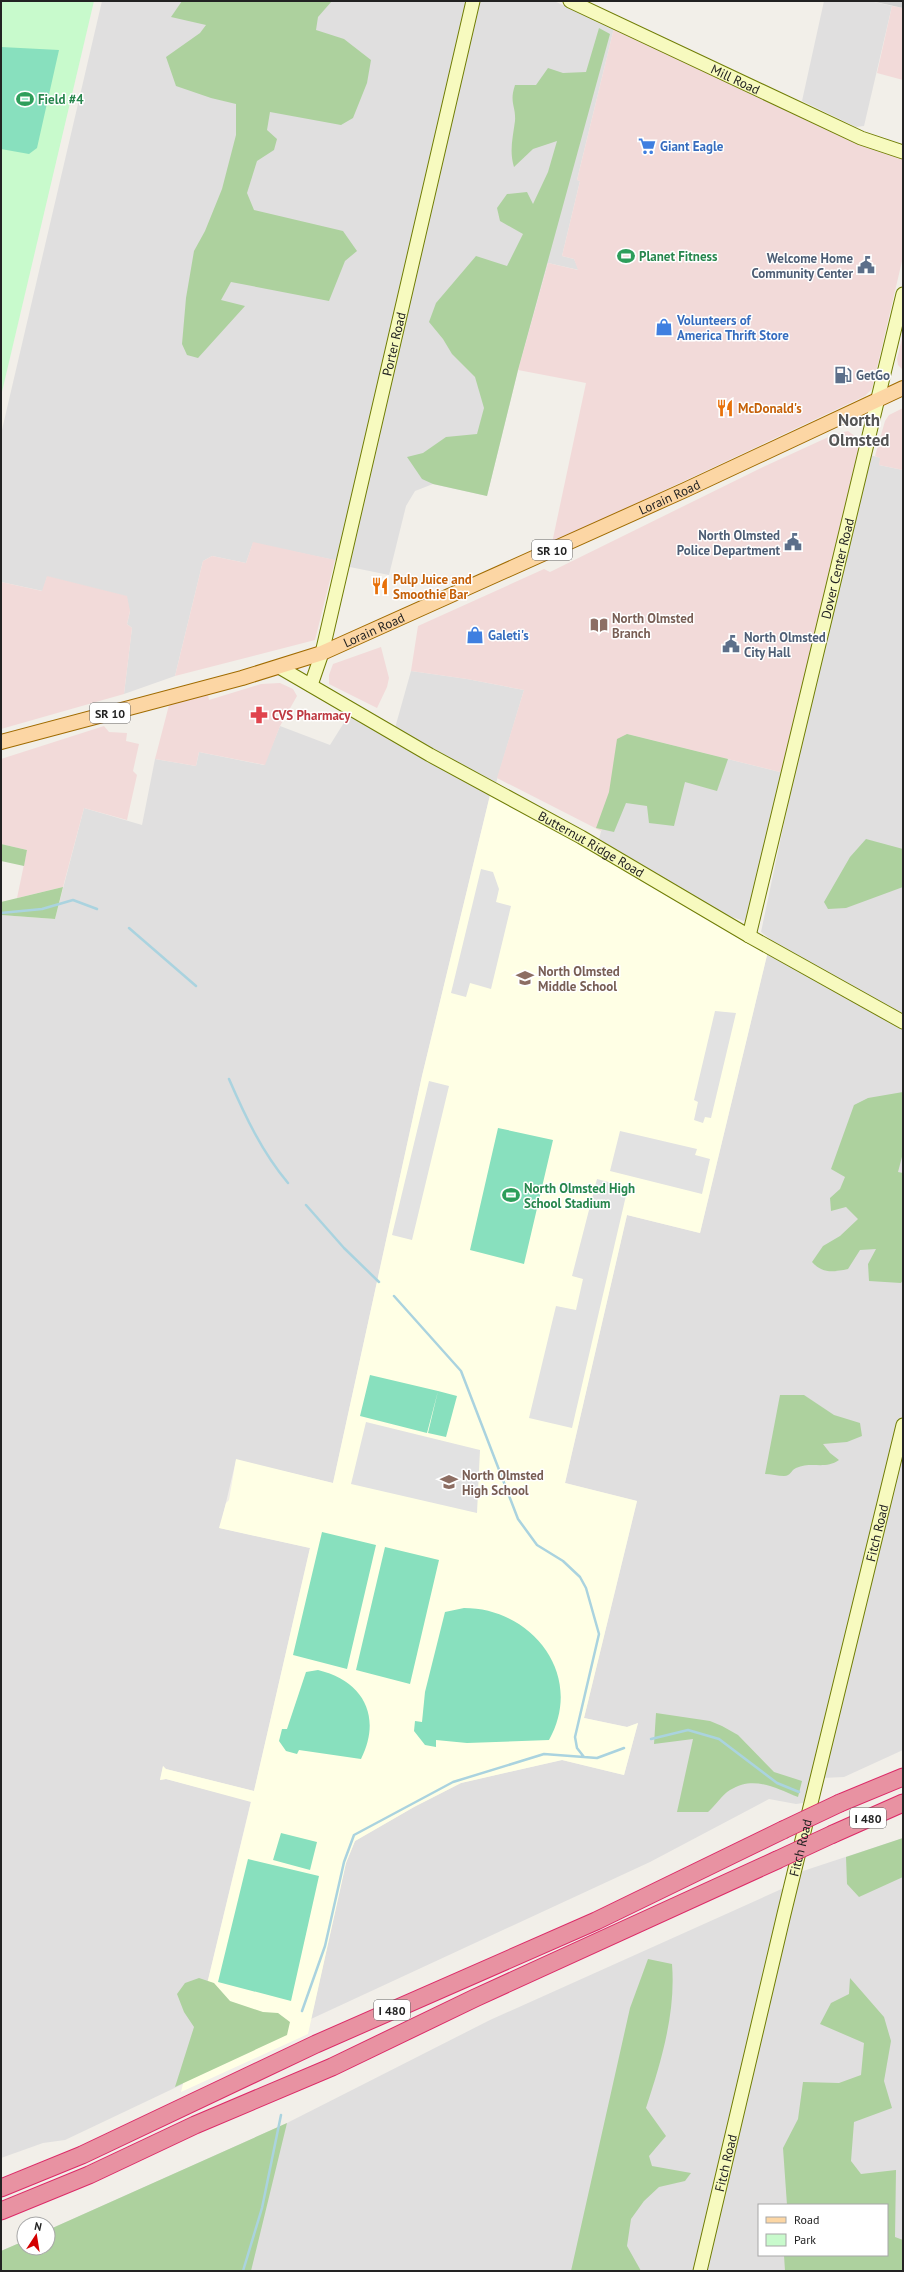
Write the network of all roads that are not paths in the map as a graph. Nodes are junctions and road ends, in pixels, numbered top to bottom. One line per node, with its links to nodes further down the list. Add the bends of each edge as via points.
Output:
1 (473, 1): 7 (street, Porter Road)
2 (570, 1): 3 (street, Mill Road, via 861,138)
3 (903, 152)
4 (903, 294): 6 (street, Dover Center Road)
5 (903, 388): 6 (main road, Lorain Road / SR 10)
6 (880, 398): 7 (main road, Lorain Road / SR 10, via 665,499); 11 (street, Dover Center Road, via 826,612)
7 (322, 653): 8 (main road, Lorain Road / SR 10); 9 (street, Porter Road)
8 (279, 667): 9 (street, Butternut Ridge Road); 10 (main road, Lorain Road / SR 10)
9 (311, 686): 11 (street, Butternut Ridge Road, via 430,755 581,837)
10 (1, 742)
11 (750, 936): 12 (street, Butternut Ridge Road)
12 (903, 1022)
13 (903, 1425): 18 (street, Fitch Road)
14 (903, 1777): 16 (highway, I 480, bridge, via 840,1803 596,1921 316,2044 82,2155)
15 (903, 1803): 17 (highway, I 480, bridge, via 332,2067 89,2175)
16 (1, 2188)
17 (1, 2211)
18 (700, 2271)

